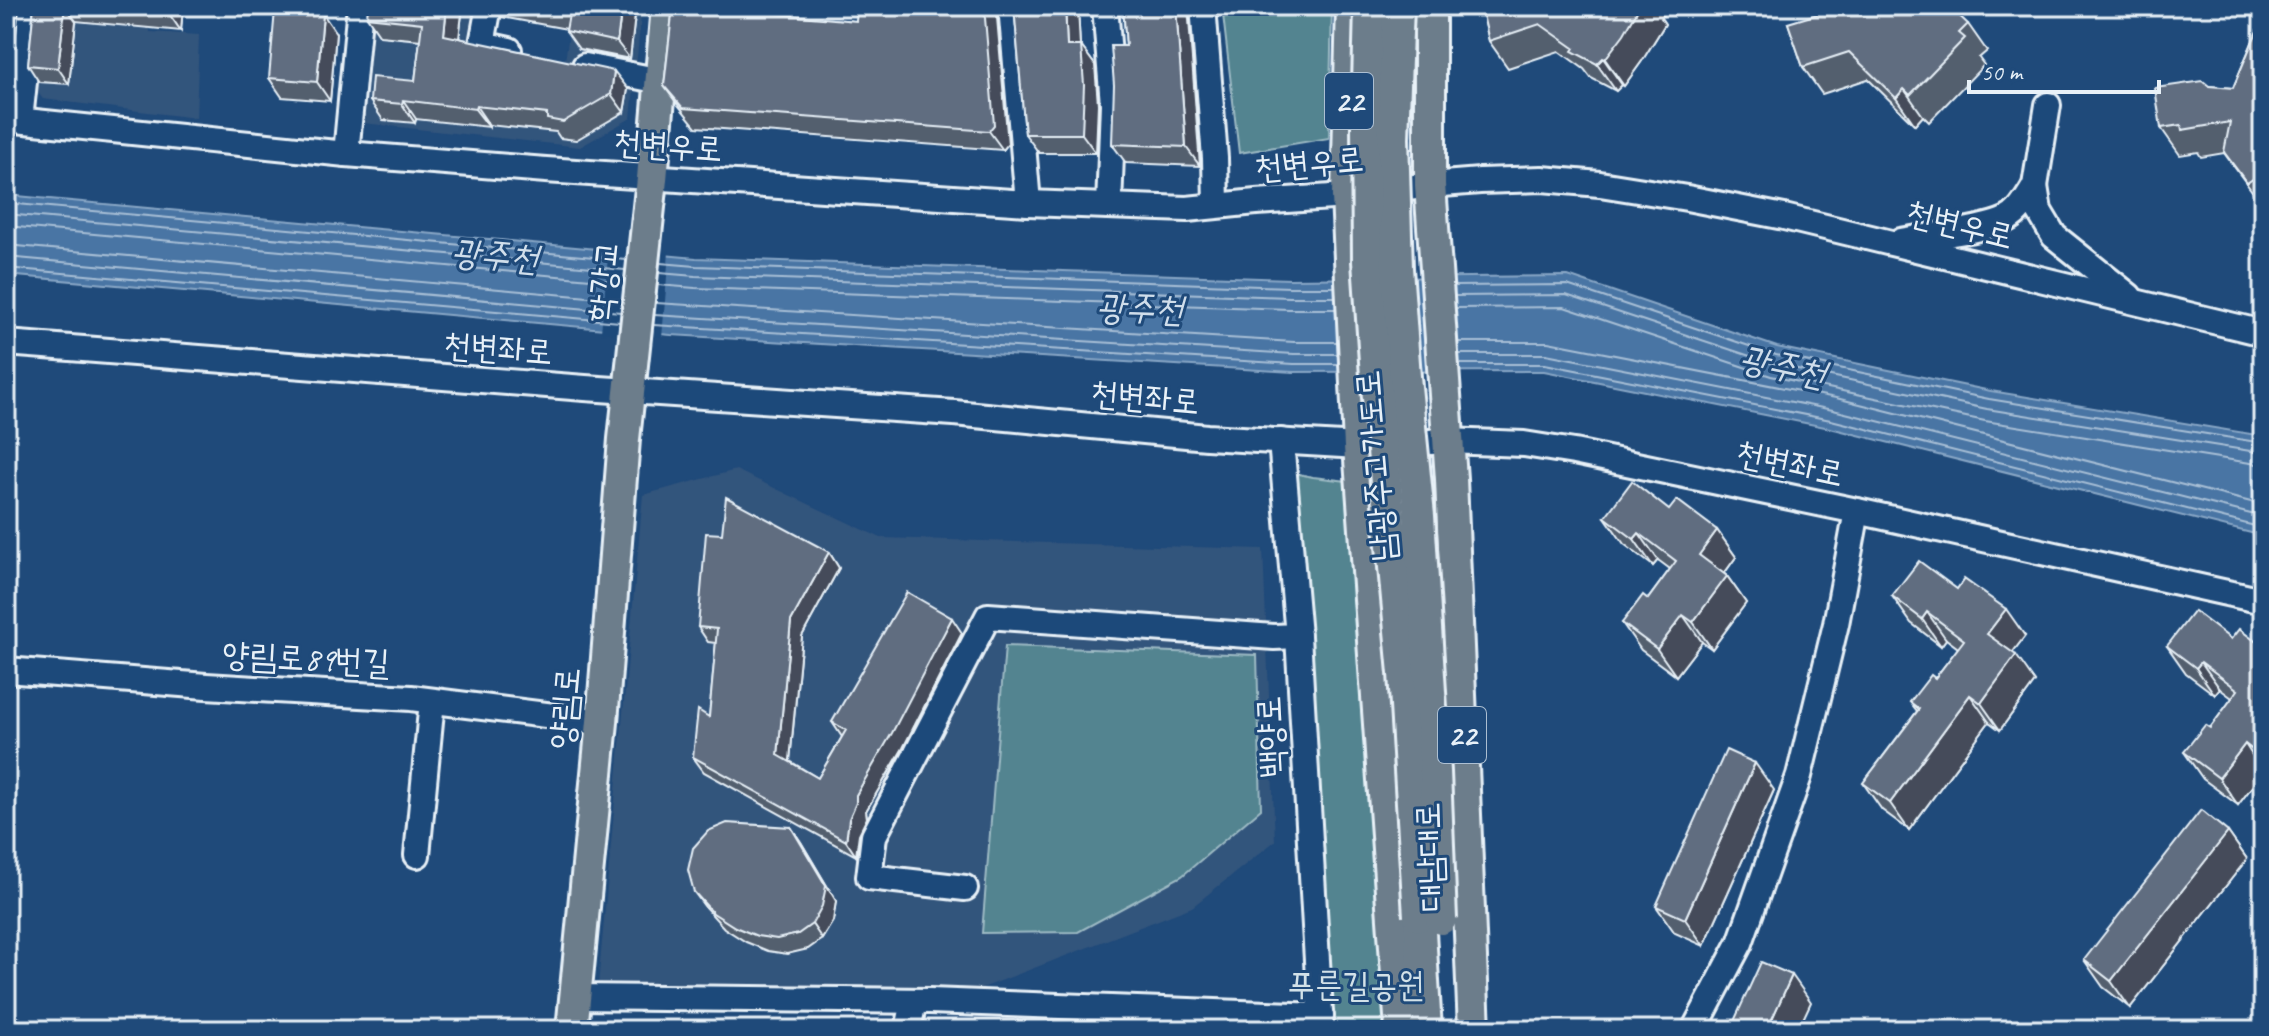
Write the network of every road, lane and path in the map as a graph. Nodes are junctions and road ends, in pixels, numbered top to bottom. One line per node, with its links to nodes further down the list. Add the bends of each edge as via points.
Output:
1 (32, 6): 16 (street)
2 (360, 6): 17 (street)
3 (489, 6): 12 (street, via 482,44)
4 (667, 6): 14 (main road)
5 (1011, 6): 22 (street)
6 (1105, 6): 24 (street, via 1113,104)
7 (1203, 6): 23 (street)
8 (1352, 6): 21 (main road, 22)
9 (1370, 6): 41 (main road, 남광주고가도로, bridge, via 1368,261)
10 (1398, 6): 41 (main road, 남광주고가도로, bridge, via 1393,138 1397,268 1435,772)
11 (1430, 6): 19 (main road, 22)
12 (526, 53)
13 (556, 60): 14 (street)
14 (661, 81): 18 (main road)
15 (2048, 105): 20 (street)
16 (13, 120): 17 (street, 천변우로)
17 (346, 154): 18 (street, 천변우로)
18 (652, 179): 22 (street, 천변우로); 29 (main road, 학강교)
19 (1430, 185): 21 (street, 천변우로); 25 (street, 천변우로, via 1542,179 1600,184 1784,217); 31 (main road, 22)
20 (2035, 186): 25 (street, via 2020,209 2003,222); 26 (street, via 2039,211 2054,236)
21 (1347, 196): 23 (street, 천변우로); 32 (main road, 22)
22 (1028, 203): 24 (street, 천변우로)
23 (1216, 205): 24 (street, 천변우로)
24 (1109, 206)
25 (1890, 243): 26 (street, 천변우로)
26 (2137, 302): 27 (street, 천변우로)
27 (2263, 333)
28 (6, 343): 29 (street, 천변좌로)
29 (630, 391): 30 (street, 천변좌로); 38 (main road, 양림로)
30 (1281, 441): 32 (street, 천변좌로); 35 (street, 백양로)
31 (1447, 441): 32 (street, 천변좌로); 33 (street, 천변좌로, via 1574,452); 53 (main road, 대남대로 / 22)
32 (1359, 446): 50 (main road, 대남대로 / 22)
33 (1857, 511): 34 (street, 천변좌로); 54 (street, via 1799,776 1740,943)
34 (2263, 601)
35 (1298, 636): 40 (street, via 988,616 874,836 869,877); 45 (street, 백양로)
36 (6, 670): 37 (street, 양림로89번길)
37 (432, 701): 38 (street, 양림로89번길); 39 (street)
38 (602, 722): 42 (main road, 양림로)
39 (417, 855)
40 (965, 888)
41 (1430, 918): 51 (main road, 대남대로); 52 (main road, 대남대로)
42 (575, 997): 43 (street); 48 (main road, 양림로)
43 (914, 1001): 44 (street); 49 (street)
44 (1187, 1020): 45 (street)
45 (1321, 1023)
46 (6, 1029): 47 (street)
47 (12, 1030)
48 (572, 1030)
49 (908, 1030)
50 (1401, 1030)
51 (1426, 1030)
52 (1447, 1030)
53 (1474, 1030)
54 (1694, 1030)

